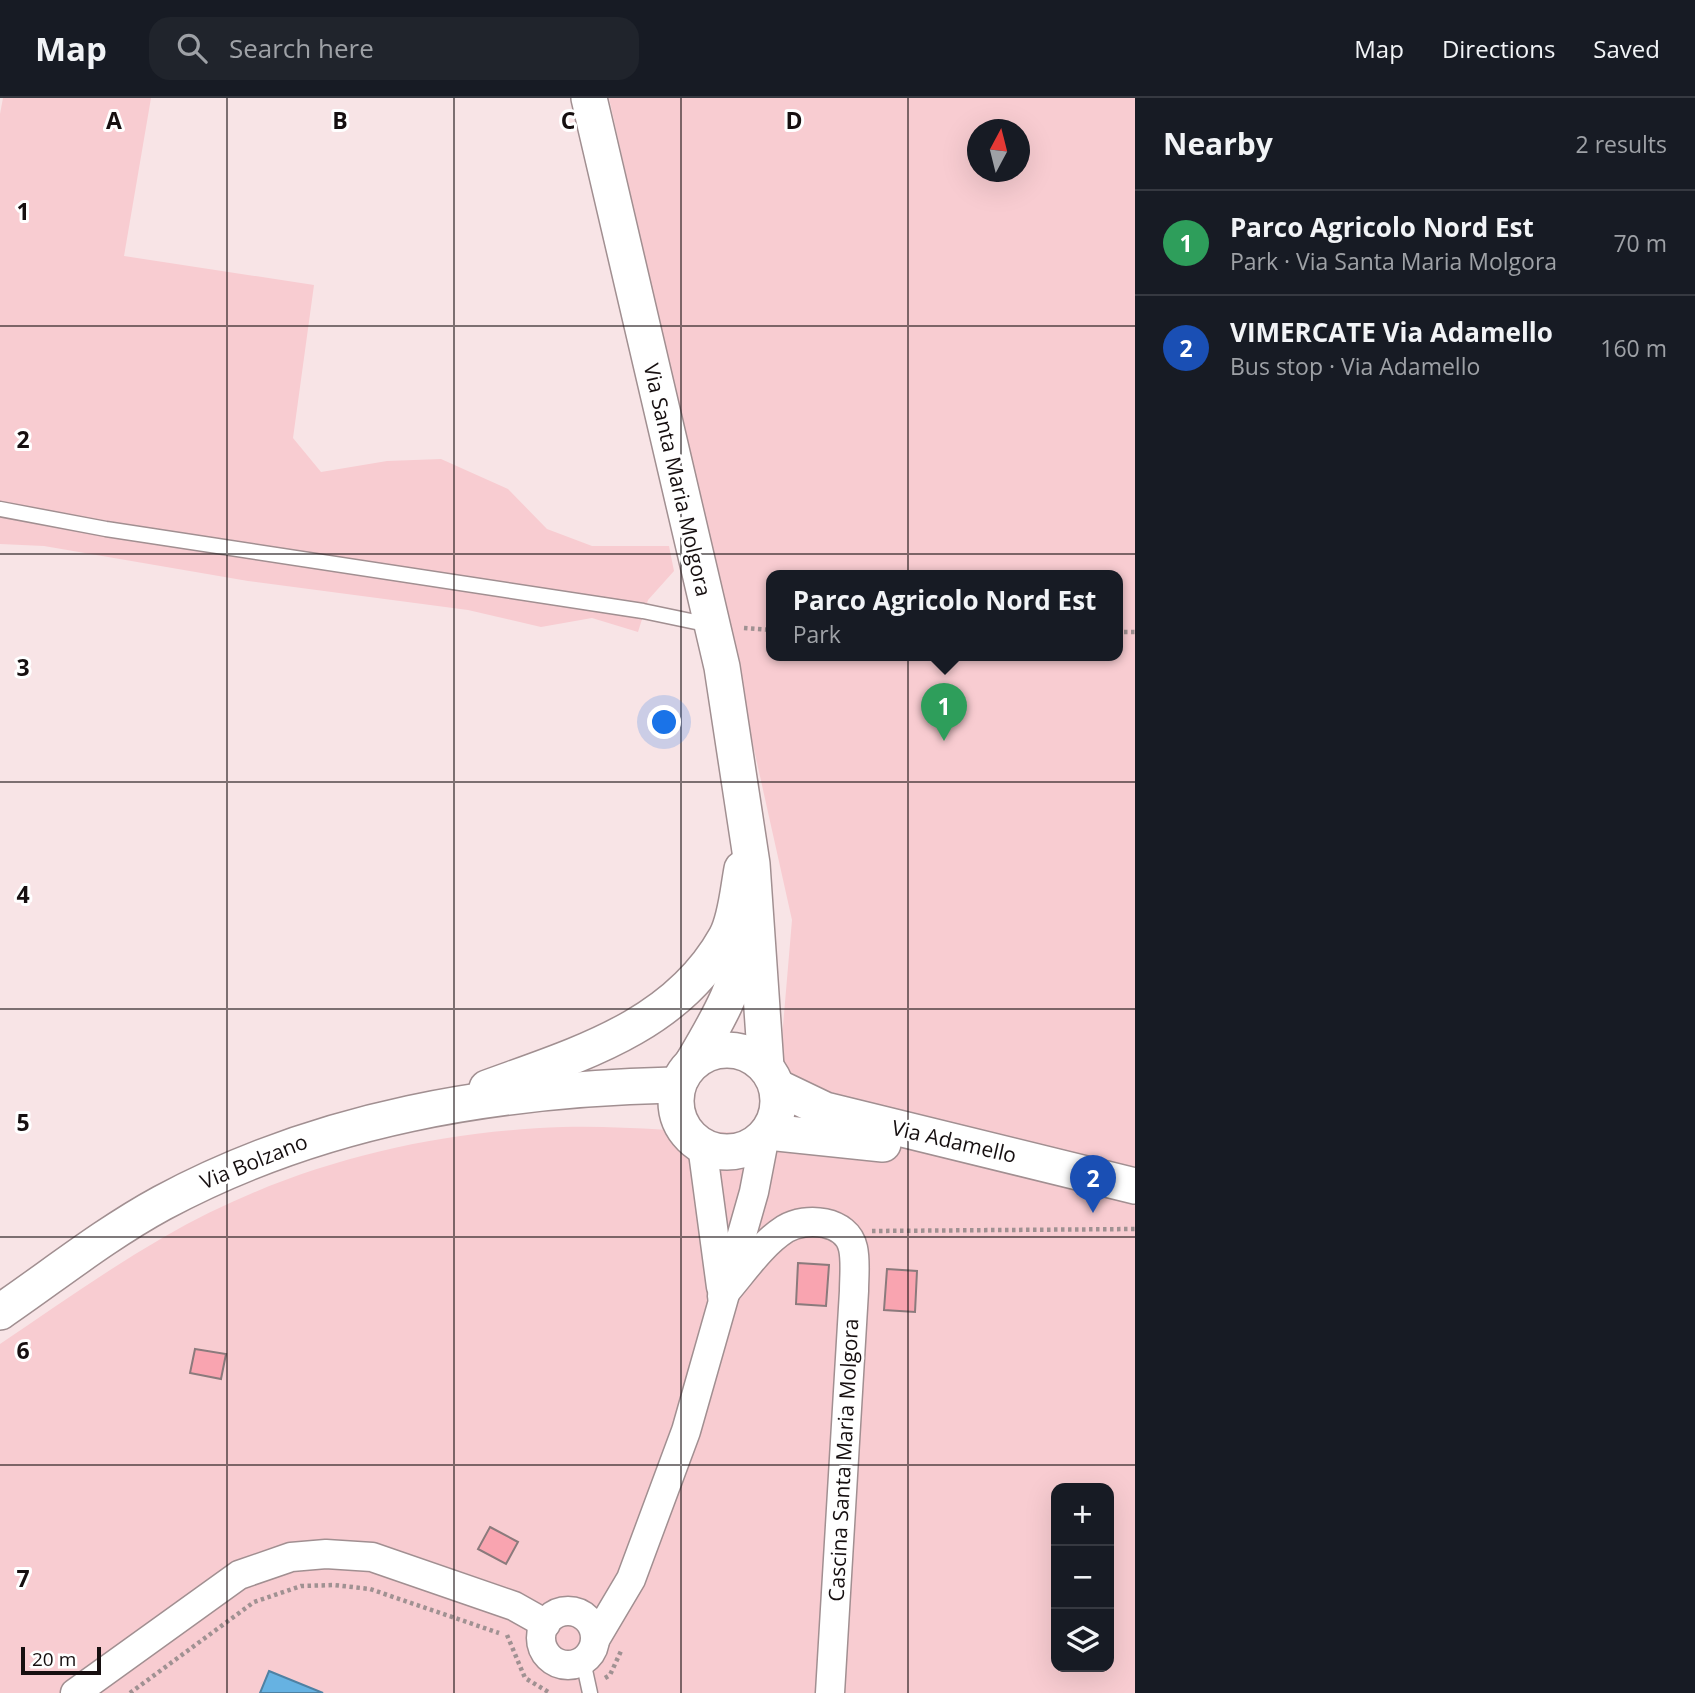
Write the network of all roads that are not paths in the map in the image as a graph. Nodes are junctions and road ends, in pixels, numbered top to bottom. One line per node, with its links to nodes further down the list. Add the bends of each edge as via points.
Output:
1 (589, 98): 3 (street, Via Santa Maria Molgora)
2 (0, 509): 3 (lane)
3 (712, 625): 4 (street, Via Santa Maria Molgora)
4 (750, 853): 5 (street, Via Santa Maria Molgora, via 745,949 723,1011); 6 (street, Via Santa Maria Molgora); 8 (street, via 727,935 691,985 647,1021 598,1048)
5 (686, 1072): 6 (street, via 713,1051 736,1050 758,1060); 7 (street, Via Bolzano, via 673,1085); 9 (street, via 676,1095)
6 (771, 1077): 10 (street, via 778,1110); 11 (street, Via Adamello, via 837,1113)
7 (541, 1096): 8 (street, Via Bolzano); 9 (street, Via Bolzano, via 650,1108)
8 (435, 1107): 13 (street, Via Bolzano, via 306,1140 208,1180 115,1231)
9 (691, 1133): 10 (street, via 713,1150 735,1152); 12 (street)
10 (767, 1133): 11 (street, Via Adamello, via 870,1141); 12 (street)
11 (1135, 1187)
12 (722, 1296): 15 (street, via 677,1455); 18 (street, Cascina Santa Maria Molgora, via 786,1228 803,1222 829,1224 841,1230 853,1247)
13 (0, 1312)
14 (546, 1624): 15 (street, via 559,1613 576,1612 590,1622); 15 (street, via 541,1641 549,1658 566,1665); 17 (street, via 514,1606 372,1557 290,1557 239,1575)
15 (600, 1648): 16 (lane)
16 (591, 1691)
17 (75, 1693)
18 (830, 1693)

